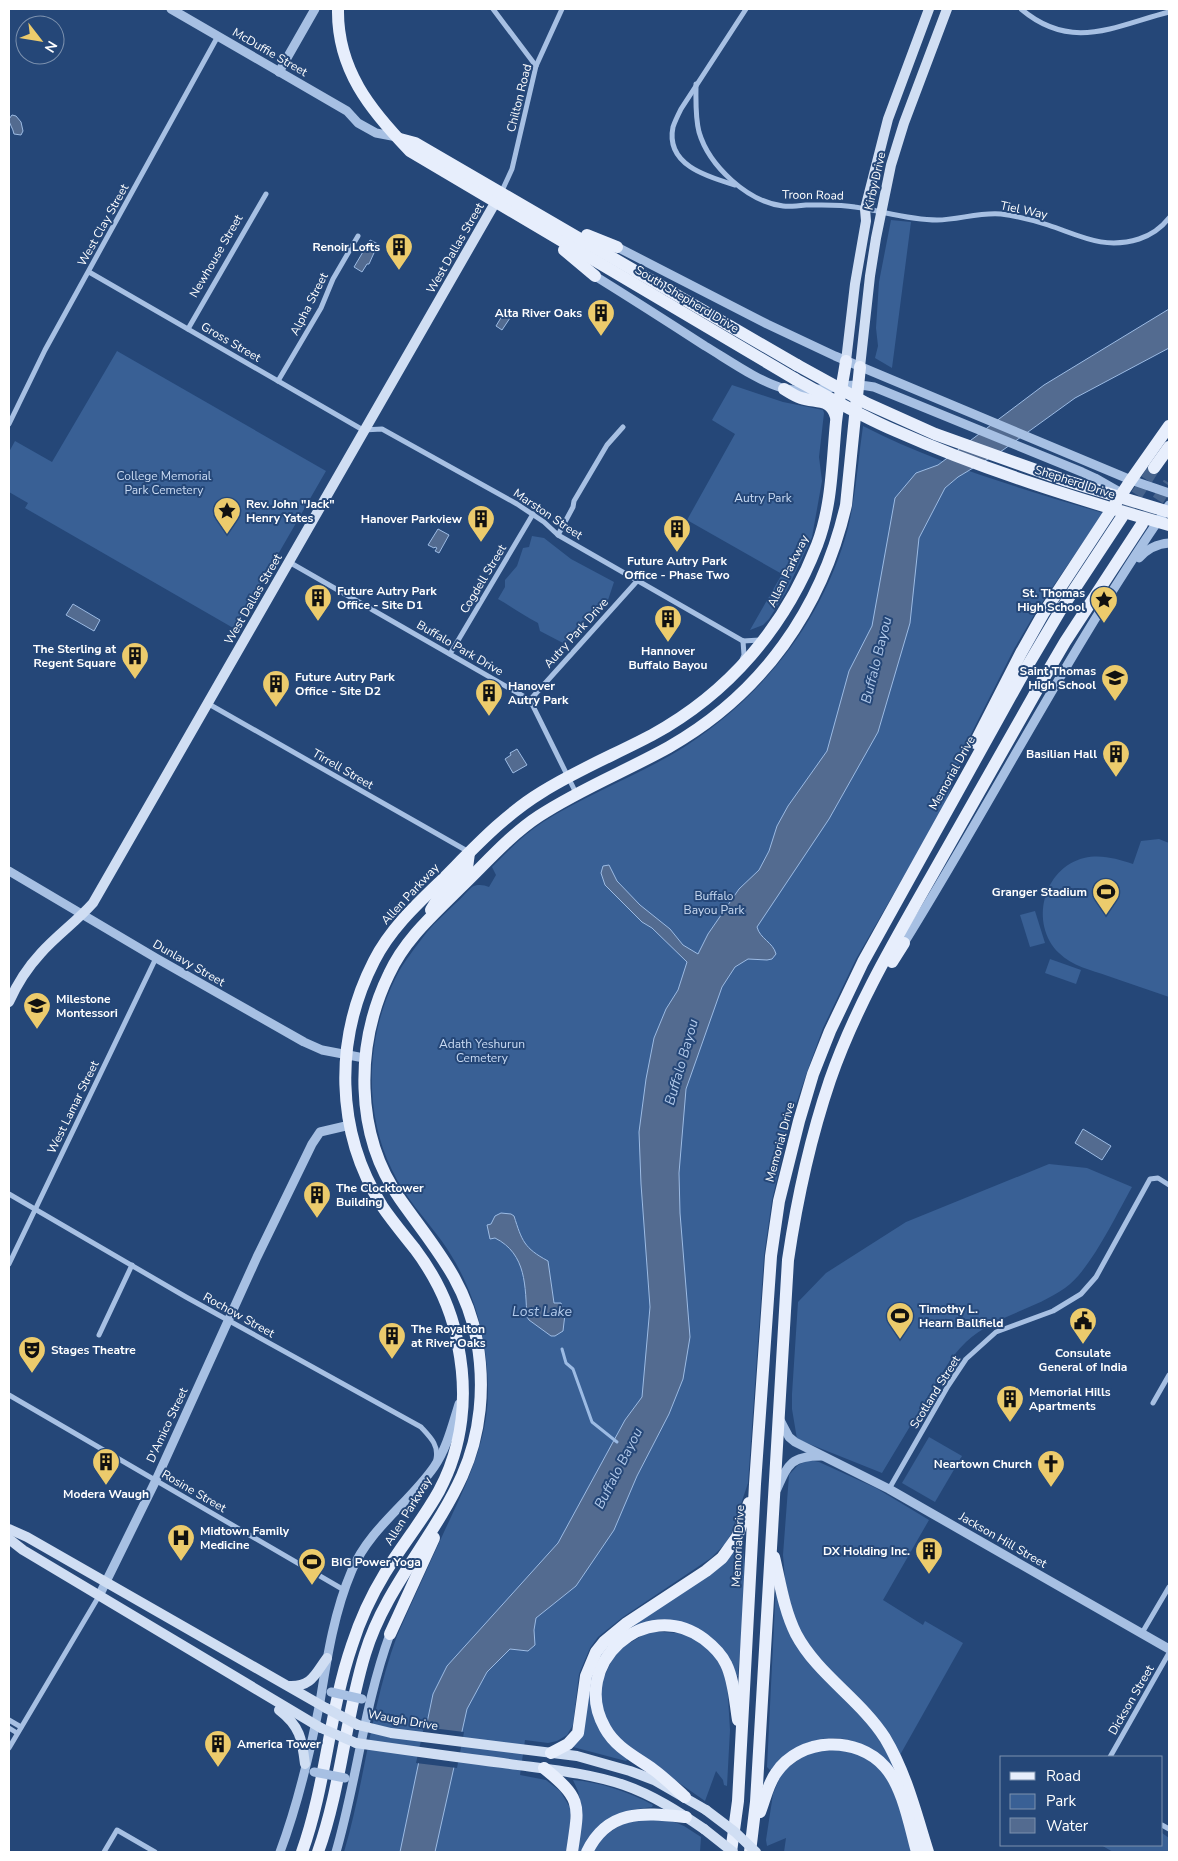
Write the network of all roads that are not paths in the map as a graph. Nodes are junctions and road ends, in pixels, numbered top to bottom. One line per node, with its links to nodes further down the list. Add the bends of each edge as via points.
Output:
1 (171, 9): 11 (street, McDuffie Street)
2 (315, 9): 13 (street)
3 (338, 9): 15 (main road, via 341,42 349,68 368,103)
4 (493, 9): 12 (street)
5 (562, 9): 12 (street, Chilton Road)
6 (746, 9): 14 (street, Troon Road)
7 (929, 9): 19 (main road, Kirby Drive, via 888,119)
8 (947, 9): 20 (main road, Kirby Drive, via 904,123)
9 (1021, 9): 10 (street, via 1048,27 1089,34)
10 (1169, 12)
11 (218, 36): 13 (street, McDuffie Street); 26 (street, West Clay Street)
12 (536, 66): 18 (street, Chilton Road, via 512,169)
13 (279, 72): 15 (street, McDuffie Street, via 347,111 358,123 376,133)
14 (696, 84): 16 (street, Troon Road, via 700,135 721,171); 16 (street, Troon Road, via 674,126 674,145 689,167 700,174)
15 (398, 138): 18 (main road, South Shepherd Drive, via 415,143)
16 (736, 185): 19 (street, Troon Road, via 765,202 784,206 831,205)
17 (266, 194): 28 (street, Newhouse Street)
18 (499, 198): 22 (main road, South Shepherd Drive); 23 (main road, South Shepherd Drive); 39 (main road, West Dallas Street)
19 (865, 209): 20 (street, Tiel Way); 29 (main road, Kirby Drive)
20 (881, 211): 21 (street, Tiel Way, via 938,220 999,214 1031,220 1101,243 1118,244 1144,238); 30 (main road, Kirby Drive)
21 (1169, 218)
22 (533, 224): 27 (main road); 42 (main road, South Shepherd Drive, bridge, via 795,379 880,424)
23 (564, 228): 25 (main road); 41 (main road, South Shepherd Drive, bridge, via 857,399)
24 (358, 236): 31 (street, Alpha Street)
25 (617, 247): 29 (street)
26 (89, 272): 28 (street, Gross Street); 36 (street, West Clay Street, via 45,350)
27 (595, 276): 34 (street, via 724,358)
28 (188, 329): 31 (street, Gross Street)
29 (846, 361): 30 (street); 33 (main road, Allen Parkway)
30 (860, 367): 32 (main road); 44 (street)
31 (278, 381): 39 (street, Gross Street)
32 (858, 386): 33 (street); 47 (street, via 874,386 1082,472); 69 (main road, via 842,524 824,576 794,631 756,678 711,719 665,749)
33 (842, 387): 34 (street); 35 (main road, Allen Parkway)
34 (784, 389): 35 (main road, via 800,398 831,406)
35 (836, 418): 61 (main road, Allen Parkway, via 829,494 821,534 794,595)
36 (9, 424)
37 (1169, 426): 44 (main road)
38 (623, 427): 56 (street, via 607,445)
39 (363, 430): 50 (street, Marston Street, via 382,429); 58 (main road, West Dallas Street)
40 (1169, 446): 43 (main road)
41 (977, 450): 49 (main road, Shepherd Drive, bridge)
42 (973, 463): 54 (main road, Shepherd Drive, bridge)
43 (1154, 468)
44 (1131, 480): 45 (street); 47 (main road)
45 (1150, 487): 46 (street); 53 (street, via 1158,502)
46 (1169, 493)
47 (1122, 494): 53 (street); 68 (main road, via 1021,653 965,766)
48 (1169, 505): 53 (street)
49 (1169, 512)
50 (533, 514): 56 (street, Marston Street); 63 (street, Cogdell Street)
51 (1122, 517): 68 (main road, Memorial Drive, via 1060,611)
52 (1142, 524): 77 (main road, via 1041,683 897,936)
53 (1156, 524): 55 (street); 59 (street)
54 (1169, 525)
55 (1169, 533)
56 (558, 535): 60 (street, Marston Street)
57 (1169, 543): 59 (street, via 1145,551)
58 (289, 562): 63 (street, Buffalo Park Drive); 66 (main road, West Dallas Street)
59 (1126, 570): 74 (street, via 1076,649 955,861)
60 (638, 580): 62 (street, Marston Street); 65 (street, Autry Park Drive)
61 (765, 640): 62 (street); 64 (main road, Allen Parkway)
62 (743, 641): 64 (street, via 744,655)
63 (450, 654): 65 (street, Buffalo Park Drive)
64 (737, 672): 67 (main road, Allen Parkway, via 676,721)
65 (530, 700): 67 (street)
66 (207, 703): 70 (street, Tirrell Street); 72 (main road, West Dallas Street, via 93,903)
67 (569, 778): 69 (street); 70 (main road, Allen Parkway, via 527,802)
68 (958, 790): 99 (main road, Memorial Drive, via 845,997 813,1074 798,1121 779,1201 771,1256)
69 (577, 794): 73 (main road, via 517,832)
70 (469, 852): 73 (main road, via 466,868 442,892); 78 (main road, Allen Parkway, via 408,912 374,959 352,1014)
71 (9, 871): 72 (street, Dunlavy Street)
72 (82, 915): 75 (street, Dunlavy Street); 76 (main road, West Dallas Street, via 41,953)
73 (422, 925): 79 (main road, via 390,970 378,996)
74 (904, 943): 77 (main road)
75 (156, 958): 78 (street, Dunlavy Street, via 304,1042); 83 (street, West Lamar Street)
76 (9, 1002)
77 (855, 1019): 94 (main road, via 830,1079 795,1212 788,1260)
78 (345, 1055): 79 (street, Dunlavy Street); 80 (main road, Allen Parkway, via 345,1102)
79 (364, 1058): 84 (main road, via 365,1099 375,1145 385,1173)
80 (350, 1125): 85 (main road, Allen Parkway, via 368,1180); 88 (street, D'Amico Street, via 320,1132 312,1144)
81 (1169, 1185): 100 (street, Scotland Street, via 1150,1179 1096,1276 1081,1294 1053,1311 996,1332 966,1359)
82 (9, 1194): 83 (street, Rochow Street)
83 (36, 1208): 86 (street, West Lamar Street); 87 (street, Rochow Street)
84 (420, 1226): 85 (main road); 97 (main road, via 450,1268 463,1294 477,1340 481,1392 479,1419)
85 (404, 1236): 91 (main road, Allen Parkway, via 433,1276 452,1320)
86 (9, 1264)
87 (132, 1265): 88 (street, Rochow Street); 89 (street)
88 (228, 1320): 96 (street, Rochow Street, via 421,1427 437,1449); 98 (street, D'Amico Street)
89 (99, 1335)
90 (1169, 1375): 93 (street)
91 (463, 1389): 96 (street, via 448,1441); 139 (main road, Allen Parkway, via 462,1417 452,1461 439,1491 372,1596 350,1649 318,1797)
92 (9, 1395): 98 (street, Rosine Street)
93 (1153, 1403)
94 (778, 1417): 95 (street, Jackson Hill Street, via 789,1437); 101 (main road)
95 (823, 1456): 100 (street, Jackson Hill Street); 101 (street, via 794,1460)
96 (434, 1467): 107 (street, via 369,1541)
97 (463, 1474): 110 (main road); 140 (main road, via 397,1583 374,1628 359,1676 333,1804)
98 (156, 1480): 105 (street, D'Amico Street); 107 (street, Rosine Street)
99 (755, 1484): 124 (main road, Memorial Drive); 127 (main road, via 737,1537 722,1558 627,1623 596,1652 586,1676 578,1733 568,1744)
100 (889, 1489): 109 (street, Jackson Hill Street)
101 (775, 1492): 104 (main road)
102 (9, 1529): 105 (main road, Waugh Drive)
103 (9, 1539): 108 (main road)
104 (771, 1542): 135 (main road); 148 (main road, via 796,1634 812,1657 885,1738 901,1770)
105 (107, 1582): 108 (street, D'Amico Street); 114 (main road, Waugh Drive)
106 (1169, 1587): 109 (street)
107 (344, 1590): 112 (street)
108 (99, 1596): 116 (main road); 121 (street, D'Amico Street)
109 (1142, 1633): 111 (street, Jackson Hill Street)
110 (390, 1634): 115 (street)
111 (1169, 1651): 128 (street, Dickson Street)
112 (327, 1658): 113 (street); 114 (main road, via 311,1680 297,1687)
113 (323, 1682): 115 (street, bridge, via 331,1692); 117 (street)
114 (287, 1686): 117 (main road, Waugh Drive)
115 (367, 1697): 120 (street)
116 (271, 1699): 119 (main road); 129 (main road, via 296,1726 303,1744)
117 (322, 1706): 119 (street); 120 (main road, Waugh Drive, bridge)
118 (9, 1720): 121 (street)
119 (318, 1726): 125 (main road, bridge); 129 (street)
120 (361, 1726): 125 (street); 127 (main road, Waugh Drive, via 391,1733)
121 (21, 1727): 123 (street, D'Amico Street)
122 (9, 1728): 123 (street)
123 (17, 1733): 126 (street, D'Amico Street)
124 (742, 1740): 133 (main road, via 730,1674 711,1644 686,1629 666,1626 632,1632 619,1642 600,1668 595,1701 599,1716 613,1740); 144 (main road, Memorial Drive)
125 (358, 1743): 130 (main road); 132 (street)
126 (9, 1748)
127 (546, 1752): 133 (main road, Waugh Drive, via 577,1756 630,1771)
128 (1111, 1756)
129 (305, 1764): 131 (street)
130 (541, 1768): 134 (main road, via 574,1772 624,1786); 142 (main road, via 562,1782 575,1798)
131 (303, 1776): 132 (street, bridge, via 314,1772 345,1778); 138 (street)
132 (352, 1787): 141 (street)
133 (685, 1797): 146 (main road, Waugh Drive, bridge, via 735,1832)
134 (686, 1816): 143 (main road, via 632,1814 608,1826); 144 (main road, bridge)
135 (752, 1835): 145 (main road); 147 (main road, via 768,1787 786,1761 812,1747 842,1744 874,1758 889,1773 898,1790)
136 (104, 1852): 137 (street, via 117,1830)
137 (155, 1852)
138 (280, 1852)
139 (302, 1852)
140 (318, 1852)
141 (336, 1852)
142 (572, 1852)
143 (587, 1852)
144 (732, 1852)
145 (750, 1852)
146 (756, 1852)
147 (917, 1852)
148 (928, 1852)

